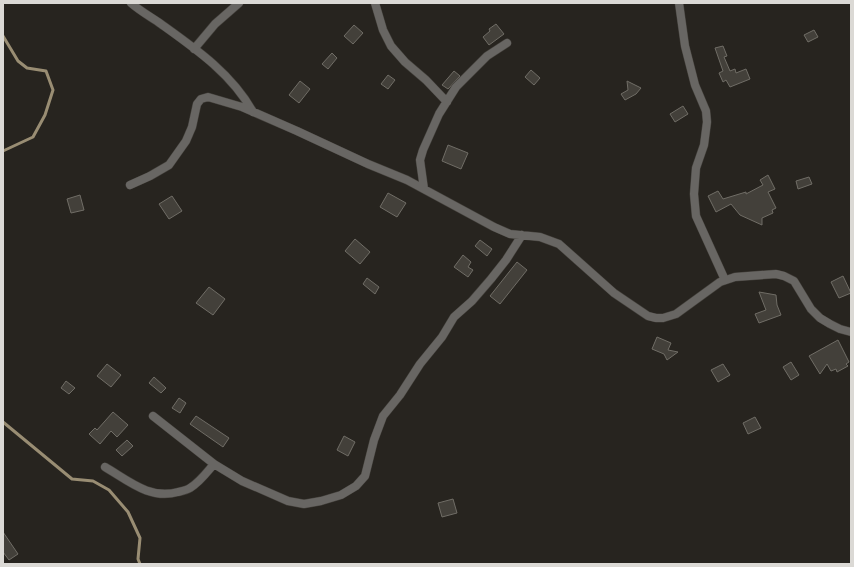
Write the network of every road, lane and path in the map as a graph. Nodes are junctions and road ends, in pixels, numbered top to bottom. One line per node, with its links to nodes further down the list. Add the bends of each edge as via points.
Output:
1 (131, 3): 6 (street)
2 (239, 3): 6 (street, via 215,24)
3 (375, 3): 7 (street, via 391,46)
4 (679, 3): 12 (street, via 685,46 695,85 706,111 707,122 704,145 696,168 696,216)
5 (507, 43): 7 (street, via 487,56 456,86)
6 (194, 49): 8 (street, via 224,74)
7 (447, 102): 10 (street, via 439,114 420,160)
8 (253, 112): 9 (street, via 220,100 208,97 201,99 197,104 186,140 169,165); 10 (street)
9 (130, 185)
10 (424, 189): 11 (street, via 494,227 510,234)
11 (522, 235): 12 (street, via 547,238 559,244 614,293 642,312 656,318 676,314); 15 (street, via 491,279 454,317 383,416 365,476 356,486 341,495 304,504 288,501 242,481)
12 (725, 280): 13 (street, via 735,276 784,276 794,281 811,309 820,318)
13 (851, 332)
14 (153, 416): 15 (street)
15 (214, 464): 16 (street, via 190,489 168,495 144,490)
16 (105, 467)

